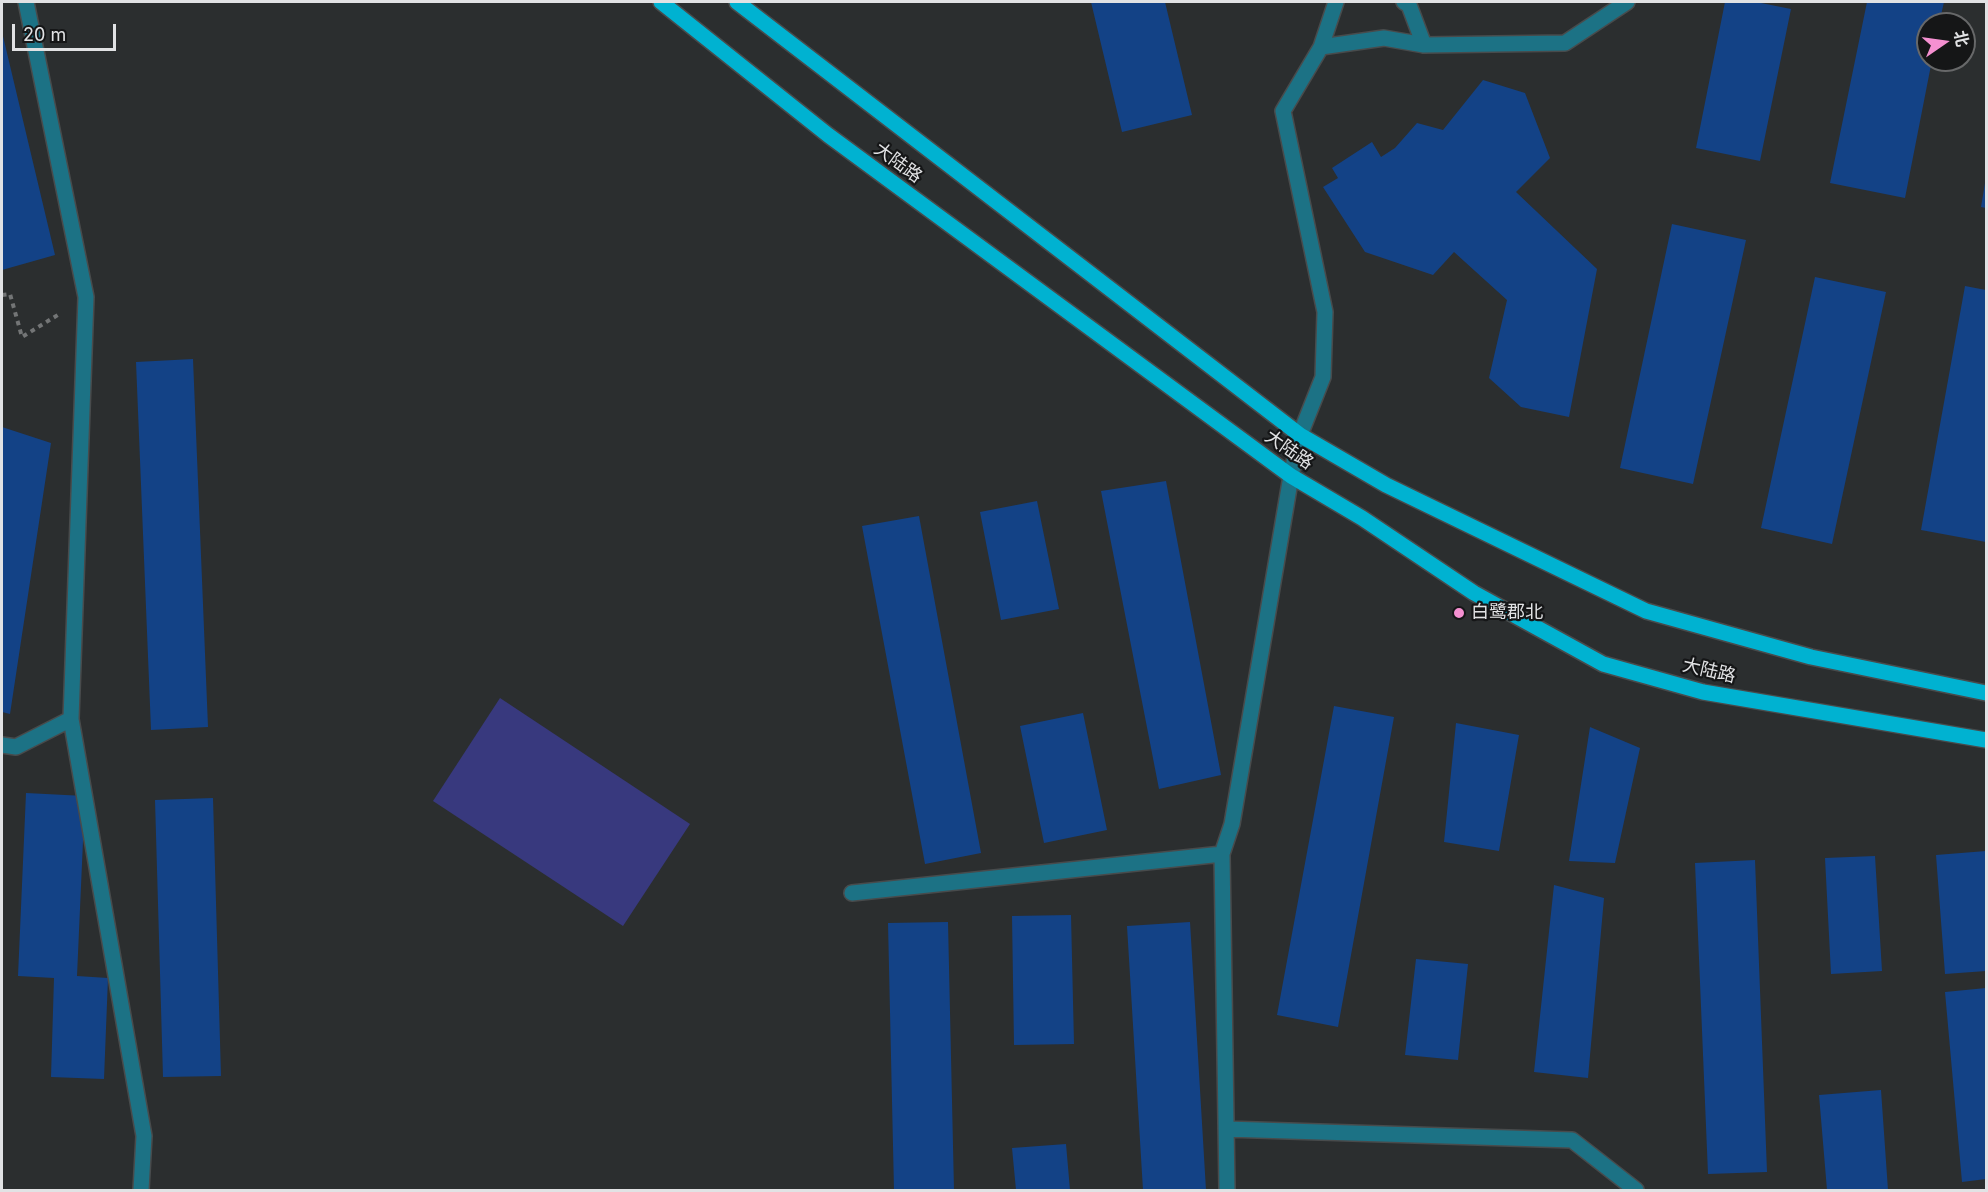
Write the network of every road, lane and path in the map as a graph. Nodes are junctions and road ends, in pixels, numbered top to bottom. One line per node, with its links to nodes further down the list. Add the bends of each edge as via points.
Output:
1 (26, 2): 10 (street)
2 (661, 2): 12 (main road, 大陆路, via 828,135)
3 (737, 2): 11 (main road, 大陆路)
4 (1336, 2): 8 (street)
5 (1404, 2): 7 (street, via 1409,5)
6 (1626, 2): 7 (street, via 1565,43)
7 (1424, 45): 8 (street, via 1384,38)
8 (1321, 46): 11 (street, via 1283,111 1325,312 1323,376)
9 (2, 295): 10 (path, via 10,294 22,337)
10 (86, 297): 14 (street)
11 (1300, 435): 12 (street); 13 (main road, 大陆路, via 1386,485 1646,611 1811,657)
12 (1291, 476): 15 (main road, 大陆路, via 1474,593 1603,664 1703,692); 17 (street, via 1232,825)
13 (1986, 693)
14 (71, 719): 16 (street, via 16,747); 20 (street, via 144,1136)
15 (1986, 740)
16 (2, 745)
17 (1222, 854): 18 (street); 19 (street)
18 (852, 893)
19 (1226, 1129): 21 (street); 22 (street, via 1572,1140)
20 (141, 1191)
21 (1227, 1191)
22 (1636, 1191)

